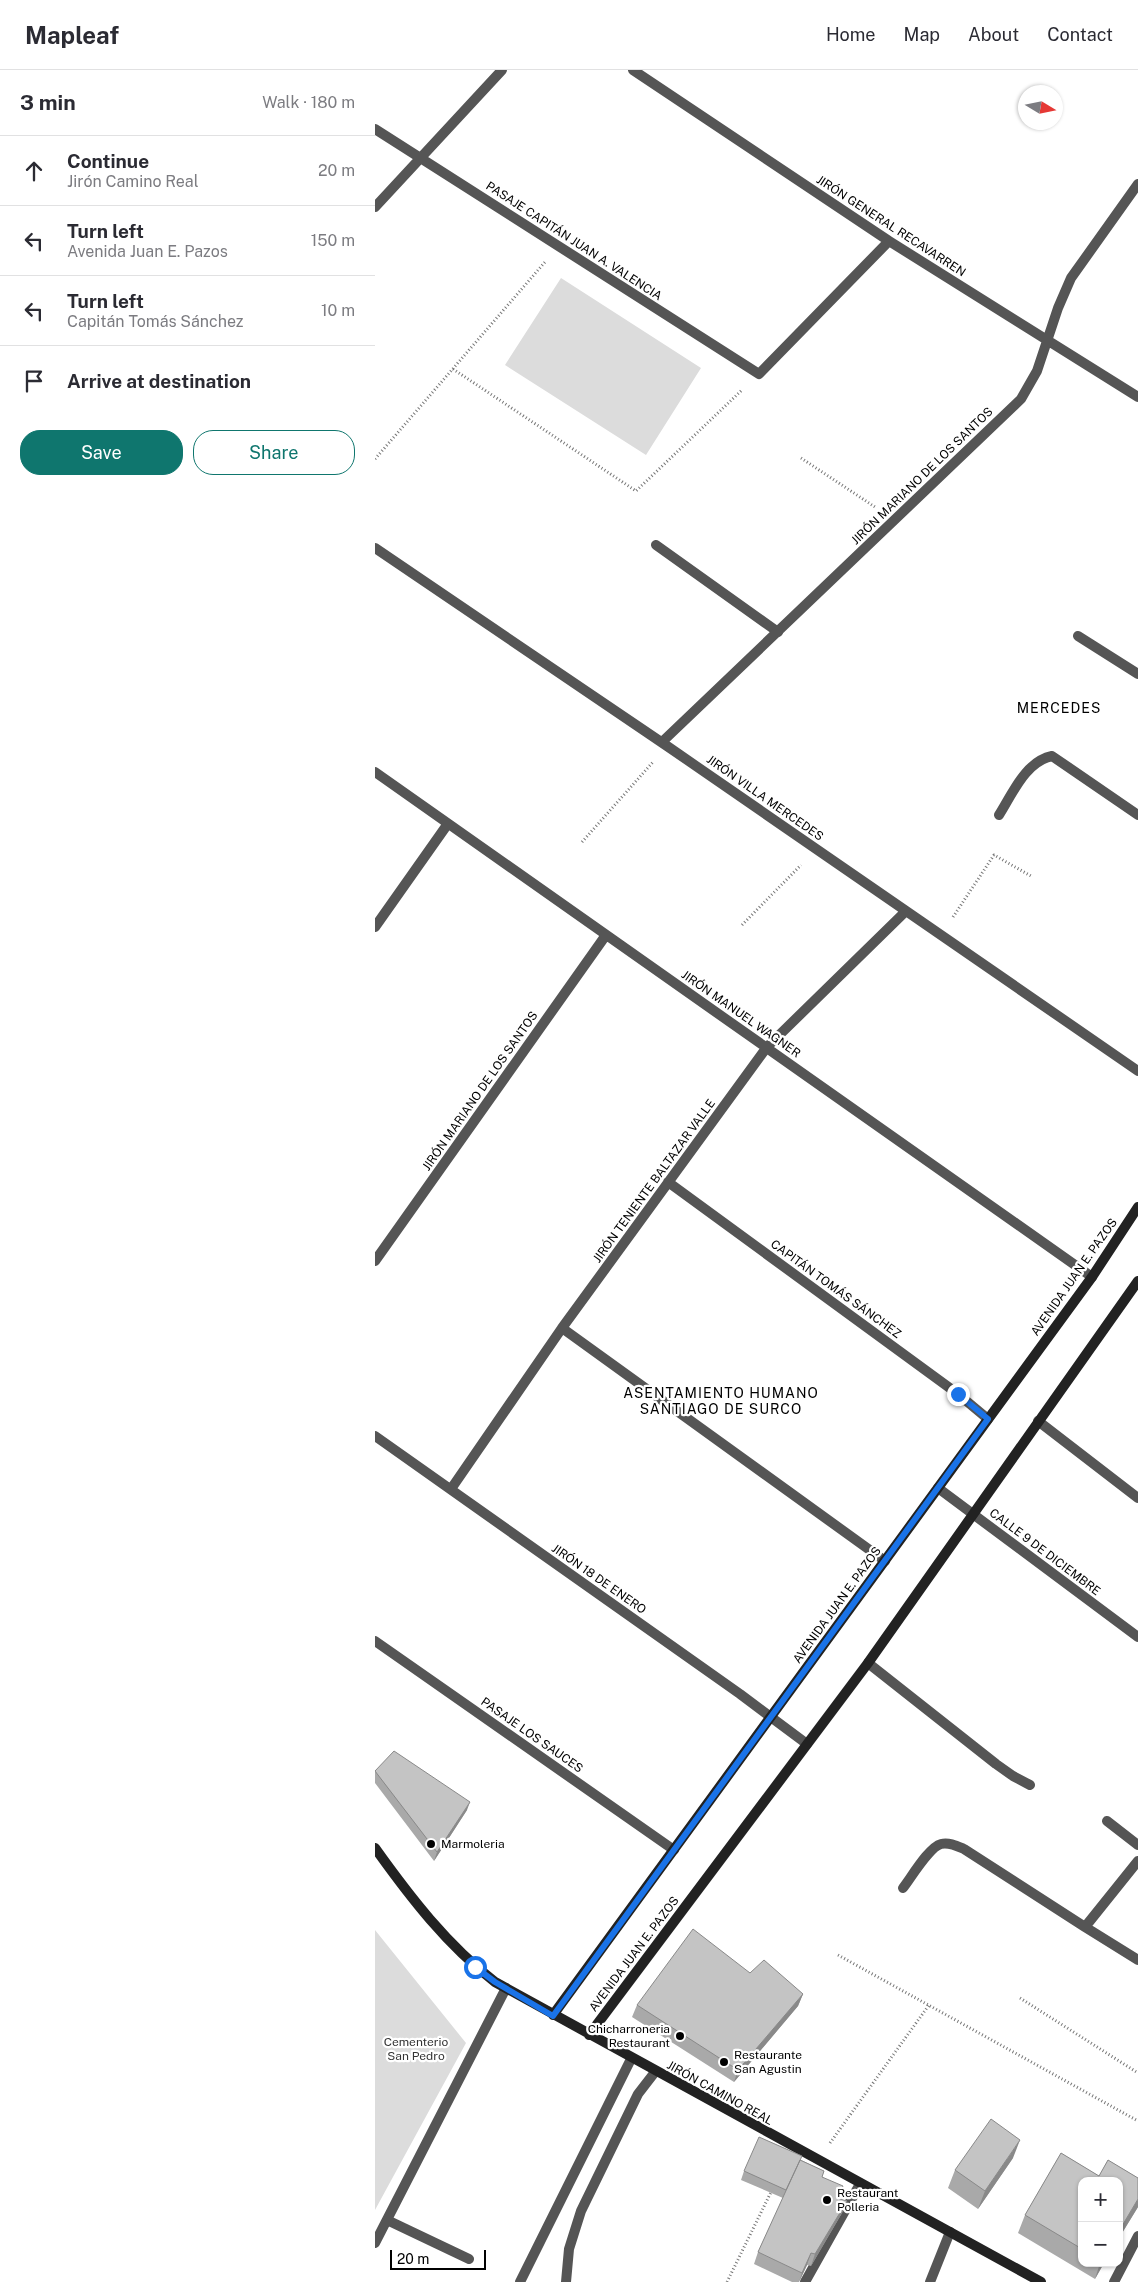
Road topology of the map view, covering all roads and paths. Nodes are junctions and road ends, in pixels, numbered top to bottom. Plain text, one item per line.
1 (502, 70) edge
2 (633, 70) edge
3 (375, 129) edge
4 (422, 158) junction
5 (1138, 184) edge
6 (375, 207) edge
7 (889, 241) junction
8 (559, 246) junction
9 (1049, 340) junction
10 (453, 369) junction
11 (759, 374) junction
12 (1138, 397) edge
13 (801, 458) dead end
14 (375, 460) edge
15 (894, 520) junction
16 (656, 546) dead end
17 (375, 548) edge
18 (778, 632) junction
19 (1078, 636) dead end
20 (1138, 674) edge
21 (665, 744) junction
22 (375, 772) edge
23 (999, 815) dead end
24 (1138, 815) edge
25 (447, 824) junction
26 (582, 842) dead end
27 (816, 849) junction
28 (1031, 876) dead end
29 (906, 911) junction
30 (742, 925) dead end
31 (375, 927) edge
32 (941, 935) junction
33 (606, 936) junction
34 (767, 1046) junction
35 (1138, 1071) edge
36 (668, 1182) junction
37 (1138, 1207) edge
38 (375, 1262) edge
39 (1092, 1277) junction
40 (1137, 1286) edge
41 (562, 1328) junction
42 (988, 1419) junction
43 (1038, 1422) junction
44 (375, 1436) edge
45 (937, 1488) junction
46 (451, 1489) junction
47 (1138, 1498) edge
48 (973, 1514) junction
49 (885, 1561) junction
50 (1138, 1637) edge
51 (375, 1641) edge
52 (867, 1663) junction
53 (771, 1718) junction
54 (807, 1744) junction
55 (1030, 1785) dead end
56 (1107, 1821) dead end
57 (1138, 1845) edge
58 (375, 1848) edge
59 (674, 1850) junction
60 (1138, 1861) edge
61 (903, 1888) dead end
62 (1085, 1927) junction
63 (838, 1955) dead end
64 (1138, 1960) edge
65 (506, 1988) junction
66 (1020, 1998) dead end
67 (929, 2005) junction
68 (553, 2016) junction
69 (589, 2035) junction
70 (631, 2058) junction
71 (655, 2072) junction
72 (1138, 2073) edge
73 (1138, 2121) edge
74 (817, 2160) junction
75 (860, 2184) junction
76 (773, 2189) edge
77 (387, 2220) junction
78 (950, 2232) junction
79 (1138, 2236) edge
80 (375, 2243) edge
81 (469, 2259) dead end
82 (520, 2282) edge
83 (566, 2282) edge
84 (727, 2282) edge
85 (805, 2282) edge
86 (930, 2282) edge
87 (1041, 2282) edge
88 (1114, 2282) edge

1 - 4 street
2 - 7 street, JIRÓN GENERAL RECAVARREN
3 - 4 street, PASAJE CAPITÁN JUAN A. VALENCIA
4 - 6 street
4 - 8 street, PASAJE CAPITÁN JUAN A. VALENCIA
5 - 9 street, JIRÓN MARIANO DE LOS SANTOS
7 - 9 street, JIRÓN GENERAL RECAVARREN
7 - 11 street
8 - 10 path
8 - 11 street, PASAJE CAPITÁN JUAN A. VALENCIA
9 - 12 street, JIRÓN GENERAL RECAVARREN
9 - 15 street, JIRÓN MARIANO DE LOS SANTOS
10 - 11 path
10 - 14 path
13 - 15 path
15 - 18 street, JIRÓN MARIANO DE LOS SANTOS
16 - 18 street
17 - 21 street, JIRÓN VILLA MERCEDES
18 - 21 street, JIRÓN MARIANO DE LOS SANTOS
19 - 20 street
21 - 26 path
21 - 27 street, JIRÓN VILLA MERCEDES
22 - 25 street, JIRÓN MANUEL WAGNER
23 - 24 street
25 - 31 street
25 - 33 street, JIRÓN MANUEL WAGNER
27 - 29 street, JIRÓN VILLA MERCEDES
27 - 30 path
28 - 32 path
29 - 32 street, JIRÓN VILLA MERCEDES
29 - 34 street, JIRÓN TENIENTE BALTAZAR VALLE
32 - 35 street, JIRÓN VILLA MERCEDES
33 - 34 street, JIRÓN MANUEL WAGNER
33 - 38 street, JIRÓN MARIANO DE LOS SANTOS
34 - 36 street, JIRÓN TENIENTE BALTAZAR VALLE
34 - 39 street, JIRÓN MANUEL WAGNER
36 - 41 street, JIRÓN TENIENTE BALTAZAR VALLE
36 - 42 street, CAPITÁN TOMÁS SÁNCHEZ
37 - 39 street, AVENIDA JUAN E. PAZOS
39 - 42 street, AVENIDA JUAN E. PAZOS
40 - 43 street, AVENIDA JUAN E. PAZOS
41 - 46 street, JIRÓN TENIENTE BALTAZAR VALLE
41 - 49 street
42 - 45 street, AVENIDA JUAN E. PAZOS
43 - 47 street
43 - 48 street, AVENIDA JUAN E. PAZOS
44 - 46 street, JIRÓN 18 DE ENERO
45 - 48 street, CALLE 9 DE DICIEMBRE
45 - 49 street, AVENIDA JUAN E. PAZOS
46 - 53 street, JIRÓN 18 DE ENERO
48 - 50 street, CALLE 9 DE DICIEMBRE
48 - 52 street, AVENIDA JUAN E. PAZOS
49 - 53 street, AVENIDA JUAN E. PAZOS
51 - 59 street, PASAJE LOS SAUCES
52 - 54 street, AVENIDA JUAN E. PAZOS
52 - 55 street
53 - 54 street, JIRÓN 18 DE ENERO
53 - 59 street, AVENIDA JUAN E. PAZOS
54 - 69 street, AVENIDA JUAN E. PAZOS
56 - 57 street
58 - 65 street, JIRÓN CAMINO REAL
59 - 68 street, AVENIDA JUAN E. PAZOS
60 - 62 street
61 - 62 street
62 - 64 street
63 - 67 path
65 - 68 street, JIRÓN CAMINO REAL
65 - 77 street
66 - 72 path
67 - 73 path
67 - 74 path
68 - 69 street, JIRÓN CAMINO REAL
69 - 70 street, JIRÓN CAMINO REAL
70 - 71 street, JIRÓN CAMINO REAL
70 - 82 street
71 - 74 street, JIRÓN CAMINO REAL
71 - 83 street
74 - 75 street, JIRÓN CAMINO REAL
75 - 78 street, JIRÓN CAMINO REAL
75 - 85 street
76 - 84 path
77 - 80 street
77 - 81 street
78 - 86 street
78 - 87 street, JIRÓN CAMINO REAL
79 - 88 street

